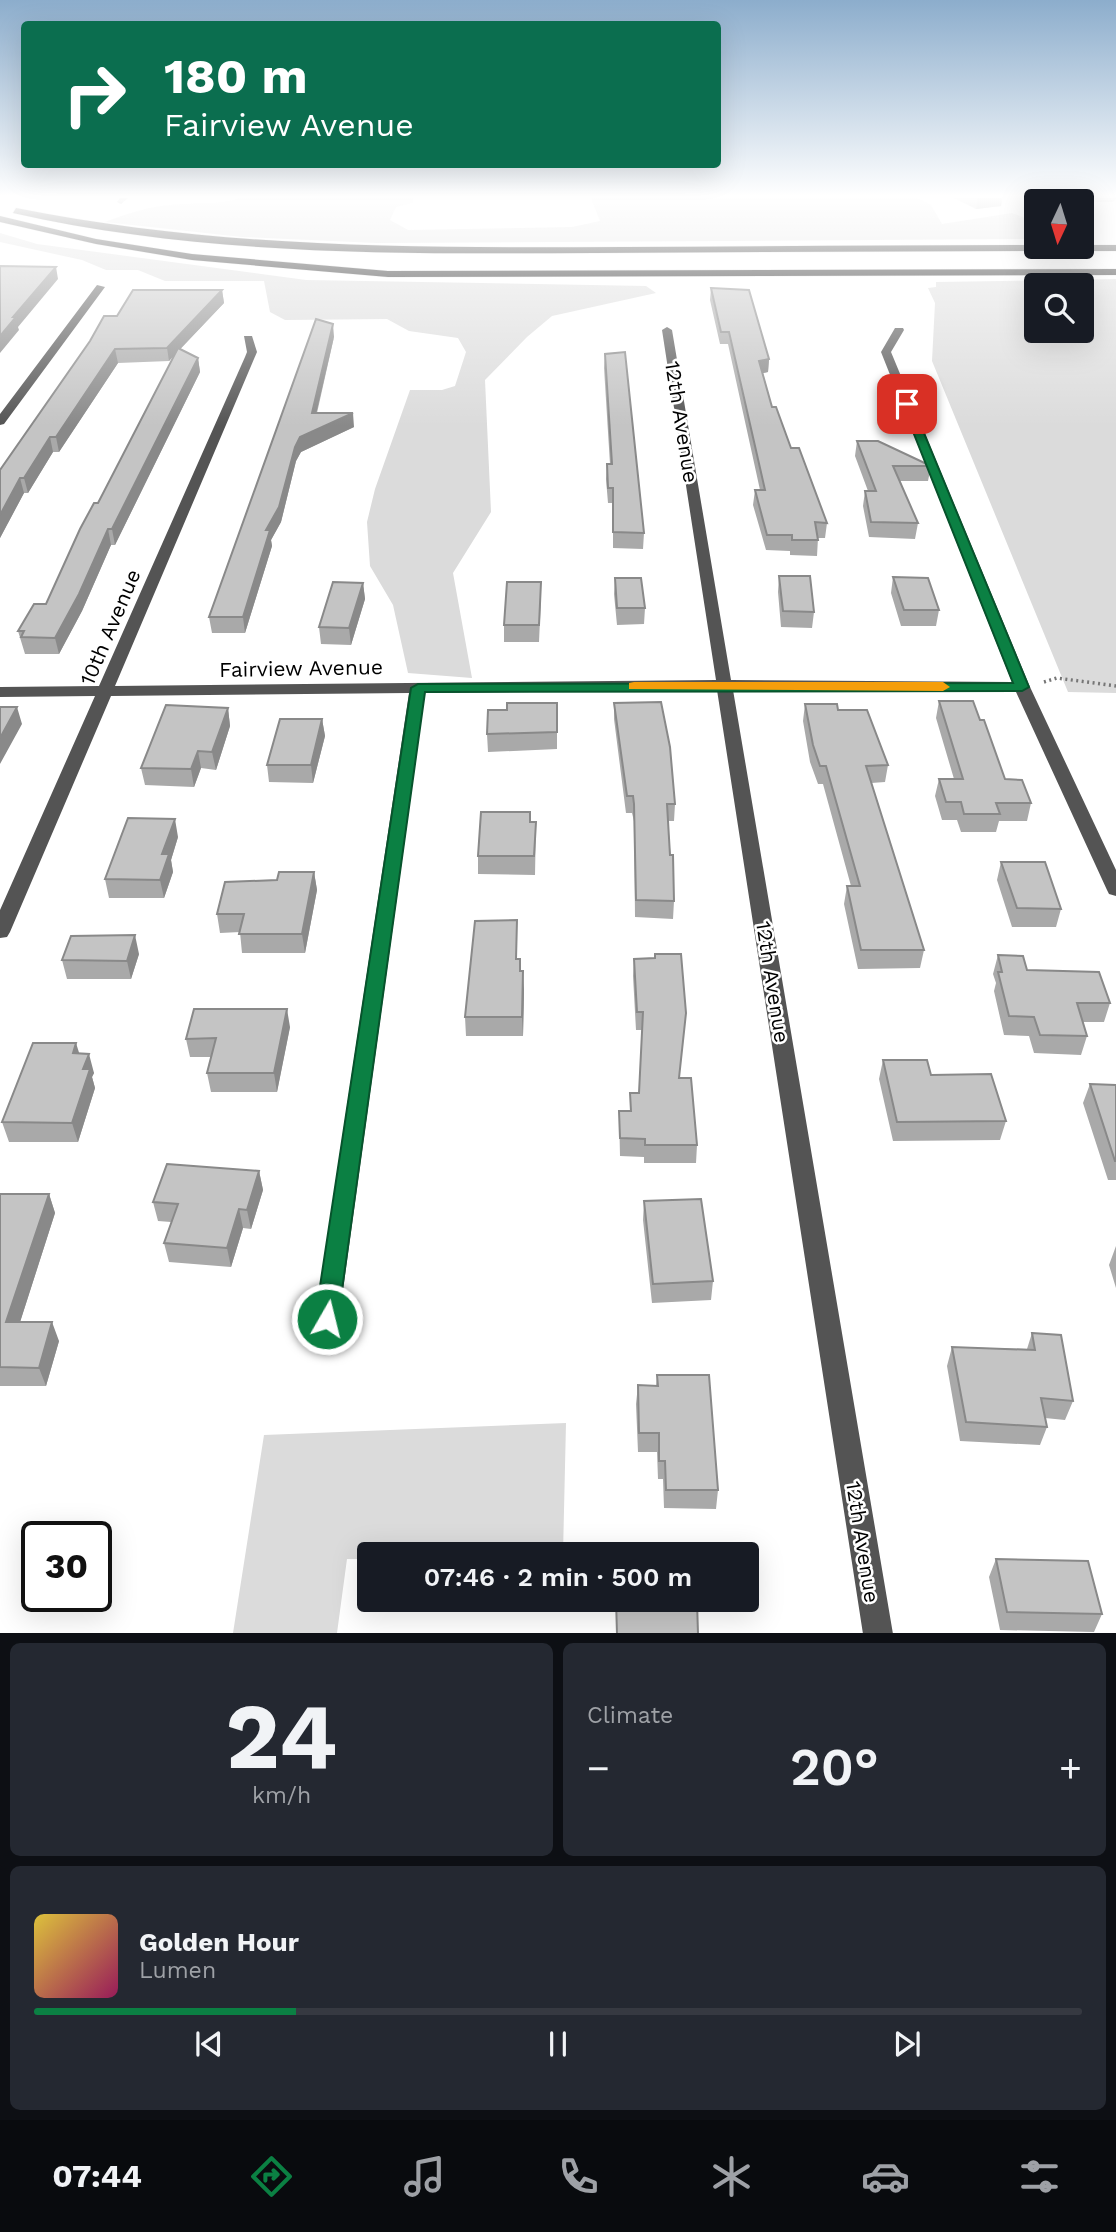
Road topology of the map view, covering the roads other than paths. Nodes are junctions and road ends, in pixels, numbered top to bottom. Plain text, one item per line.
1 (100, 287) dead end
2 (667, 330) dead end
3 (899, 330) dead end
4 (248, 338) dead end
5 (0, 422) edge
6 (724, 685) junction
7 (1022, 687) junction
8 (418, 688) junction
9 (106, 691) junction
10 (0, 692) edge
11 (1116, 890) edge
12 (0, 933) edge
13 (327, 1319) dead end
14 (878, 1633) edge

1 - 5 street
2 - 6 street, 12th Avenue
3 - 7 street
4 - 9 street, 10th Avenue
6 - 7 street, Fairview Avenue
6 - 8 street, Fairview Avenue
6 - 14 street, 12th Avenue
7 - 11 street
8 - 9 street, Fairview Avenue
8 - 13 street
9 - 10 street, Fairview Avenue
9 - 12 street, 10th Avenue

